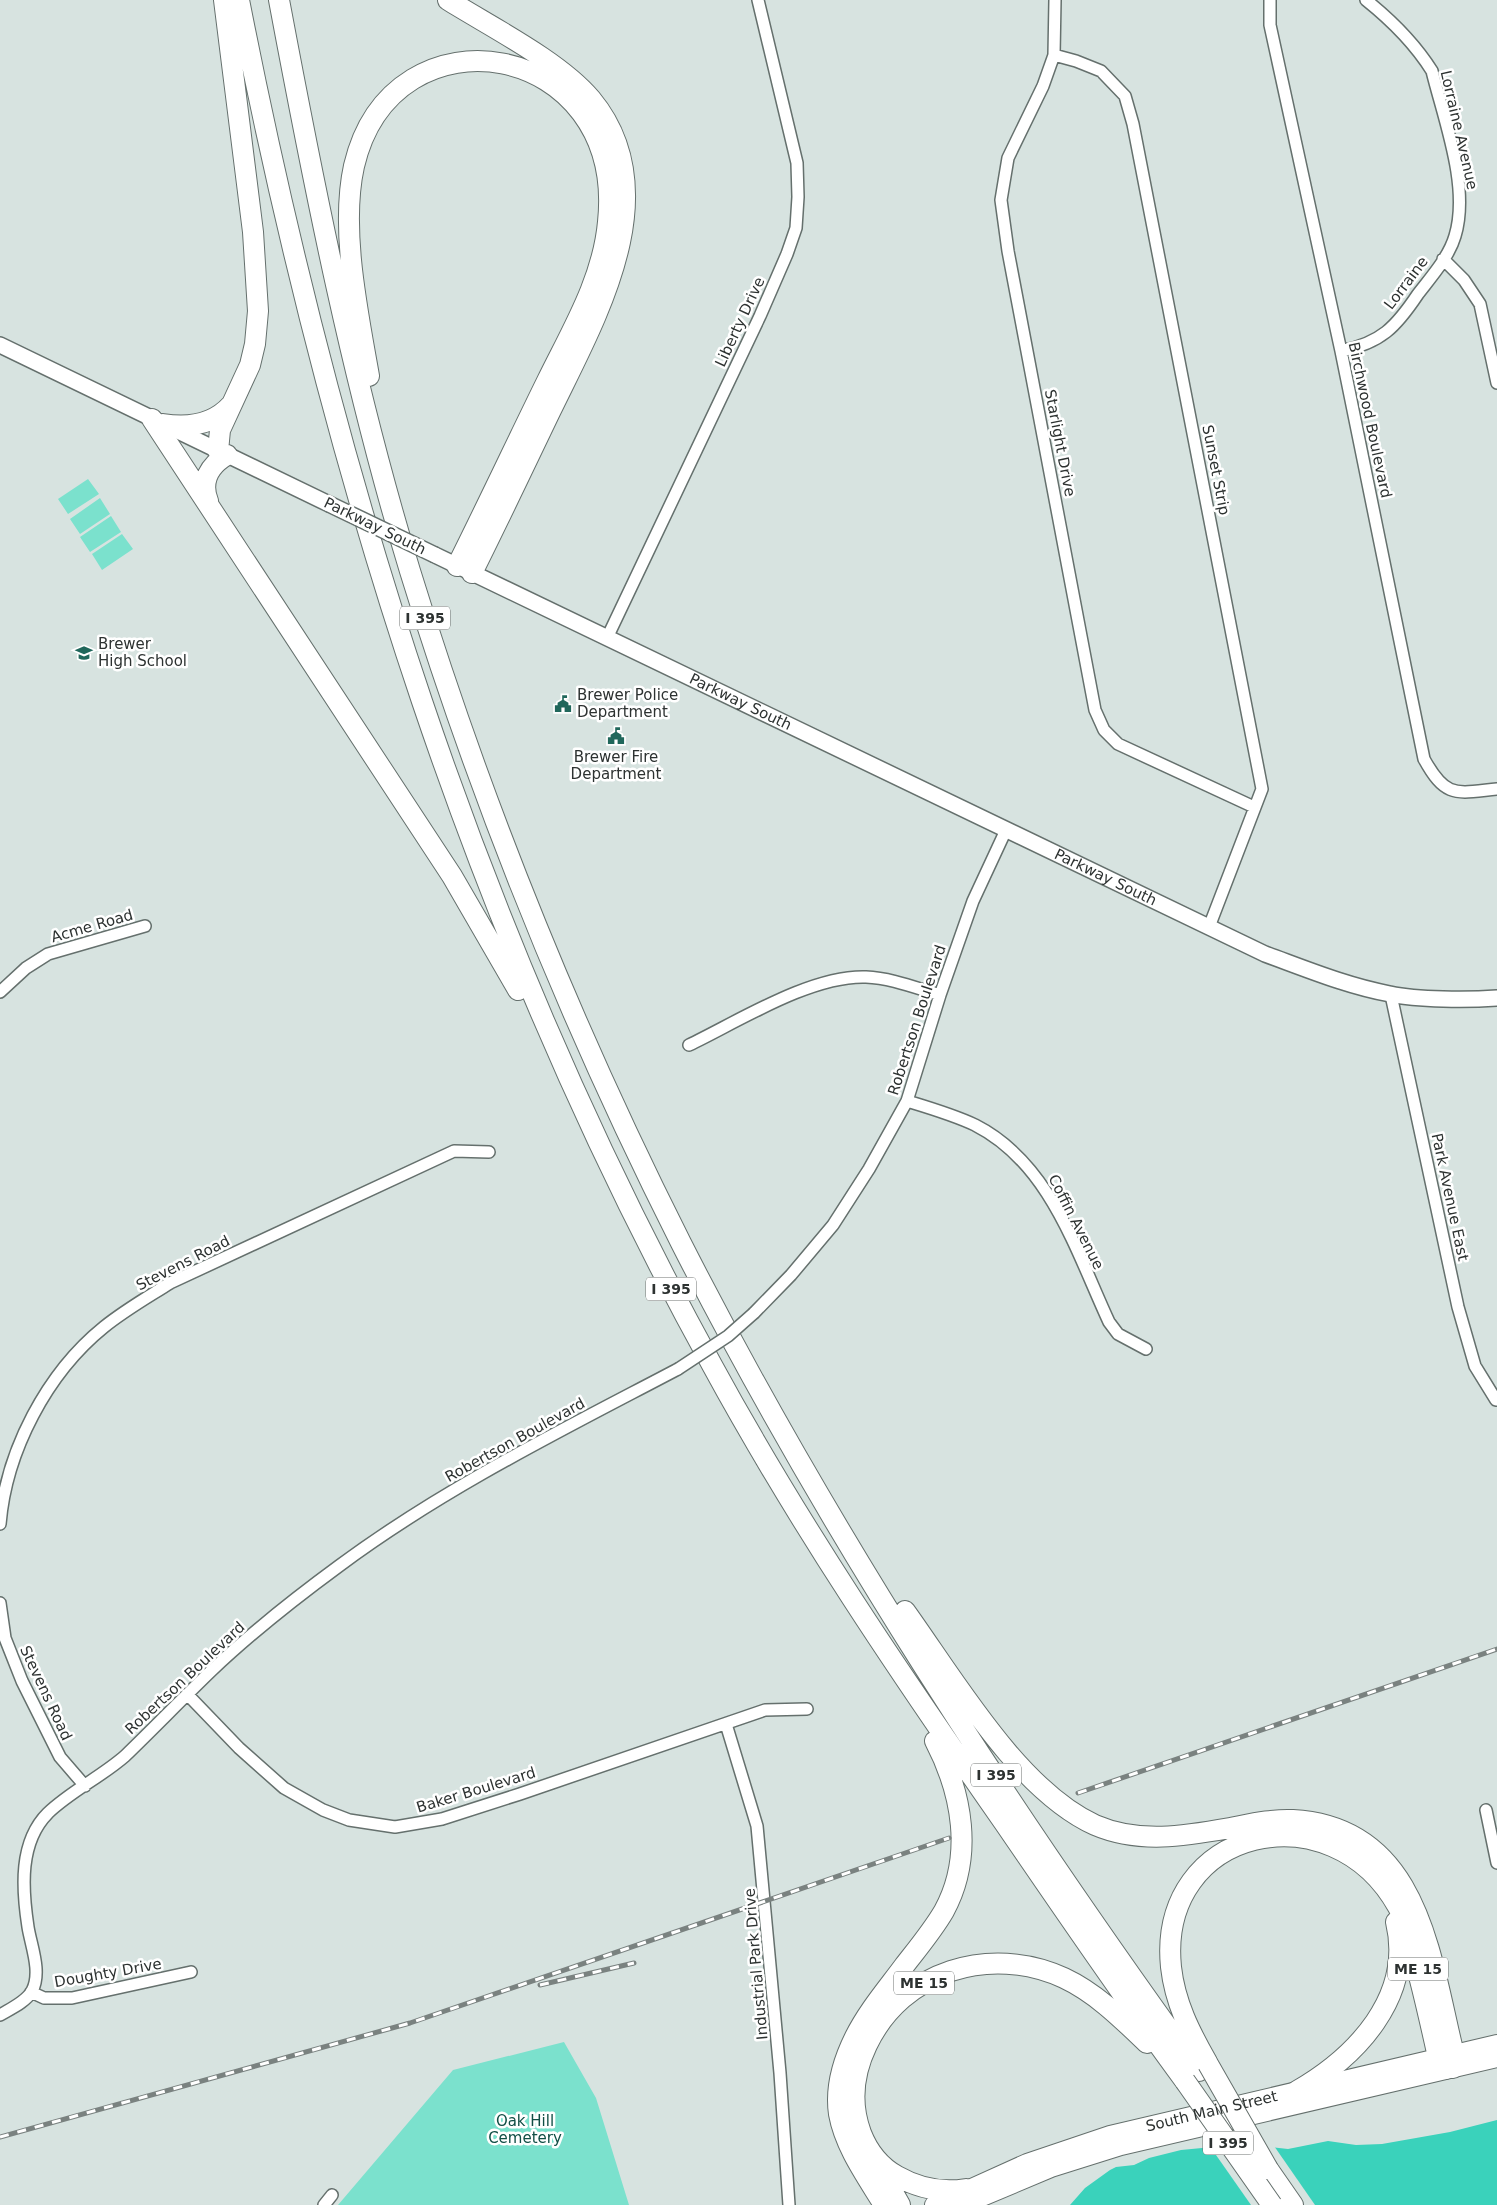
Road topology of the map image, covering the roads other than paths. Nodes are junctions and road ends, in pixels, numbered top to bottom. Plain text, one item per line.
1 (224, 0) edge
2 (239, 0) edge
3 (279, 0) edge
4 (448, 0) edge
5 (758, 0) edge
6 (1055, 0) edge
7 (1270, 0) edge
8 (1372, 2) edge
9 (1054, 55) junction
10 (1443, 259) junction
11 (0, 345) edge
12 (1341, 351) junction
13 (1497, 383) edge
14 (235, 399) junction
15 (158, 421) junction
16 (223, 453) junction
17 (388, 494) junction
18 (210, 505) junction
19 (465, 570) junction
20 (607, 638) junction
21 (1497, 789) edge
22 (1254, 807) junction
23 (1006, 830) junction
24 (145, 926) dead end
25 (1209, 927) junction
26 (0, 992) edge
27 (940, 995) junction
28 (1391, 995) junction
29 (1497, 998) edge
30 (689, 1045) dead end
31 (907, 1101) junction
32 (602, 1149) junction
33 (489, 1152) dead end
34 (1146, 1350) dead end
35 (1496, 1400) dead end
36 (805, 1471) junction
37 (0, 1524) edge
38 (0, 1603) edge
39 (883, 1647) junction
40 (187, 1694) junction
41 (807, 1709) dead end
42 (726, 1724) junction
43 (85, 1786) junction
44 (1486, 1810) dead end
45 (1497, 1863) edge
46 (1374, 1876) junction
47 (191, 1972) dead end
48 (31, 1992) junction
49 (0, 2015) edge
50 (1497, 2044) edge
51 (1497, 2058) edge
52 (1447, 2062) junction
53 (1197, 2072) junction
54 (1297, 2091) junction
55 (869, 2151) junction
56 (1268, 2169) joint
57 (332, 2195) dead end
58 (964, 2197) edge
59 (324, 2205) edge
60 (789, 2205) edge
61 (884, 2205) edge
62 (900, 2205) edge
63 (934, 2205) edge
64 (1272, 2205) edge
65 (1293, 2205) edge

1 - 14 highway
2 - 32 highway, I 395
3 - 17 highway, I 395
4 - 19 highway
5 - 20 street, Liberty Drive
6 - 9 street, Starlight Drive
7 - 12 street, Birchwood Boulevard
8 - 10 street, Lorraine Avenue
9 - 22 street, Sunset Strip
9 - 22 street, Starlight Drive
10 - 12 street, Lorraine
10 - 13 street
11 - 15 main road, Parkway South
12 - 21 street, Birchwood Boulevard
14 - 15 highway
14 - 16 highway
15 - 16 main road, Parkway South
15 - 18 highway
16 - 18 highway
16 - 19 main road, Parkway South, bridge
17 - 19 highway
17 - 36 highway, I 395
18 - 32 highway
19 - 20 main road, Parkway South
20 - 23 main road, Parkway South
22 - 25 street, Sunset Strip
23 - 25 main road, Parkway South
23 - 27 street, Robertson Boulevard
24 - 26 street, Acme Road
25 - 28 main road, Parkway South
27 - 30 street
27 - 31 street, Robertson Boulevard
28 - 29 main road, Parkway South
28 - 35 street, Park Avenue East
31 - 34 street, Coffin Avenue
31 - 40 street, Robertson Boulevard, bridge
32 - 39 highway, I 395
33 - 37 street, Stevens Road
36 - 52 highway
36 - 53 highway, I 395
38 - 43 street, Stevens Road
39 - 53 highway, I 395
39 - 61 highway
40 - 42 street, Baker Boulevard
40 - 43 street, Robertson Boulevard
41 - 42 street, Baker Boulevard
42 - 60 street, Industrial Park Drive
43 - 48 street, Robertson Boulevard
44 - 45 street
46 - 52 highway, ME 15
46 - 53 highway, ME 15
46 - 54 highway
47 - 48 street, Doughty Drive
48 - 49 street
50 - 52 main road, South Main Street / ME 15
51 - 52 main road, South Main Street / ME 15
52 - 54 main road, South Main Street / ME 15
52 - 58 main road, South Main Street
53 - 55 highway, ME 15
53 - 56 highway, ME 15, bridge
53 - 64 highway, I 395, bridge
54 - 58 main road, South Main Street / ME 15
55 - 58 highway, ME 15
55 - 62 highway
56 - 65 highway, I 395
57 - 59 street
58 - 63 main road, South Main Street

